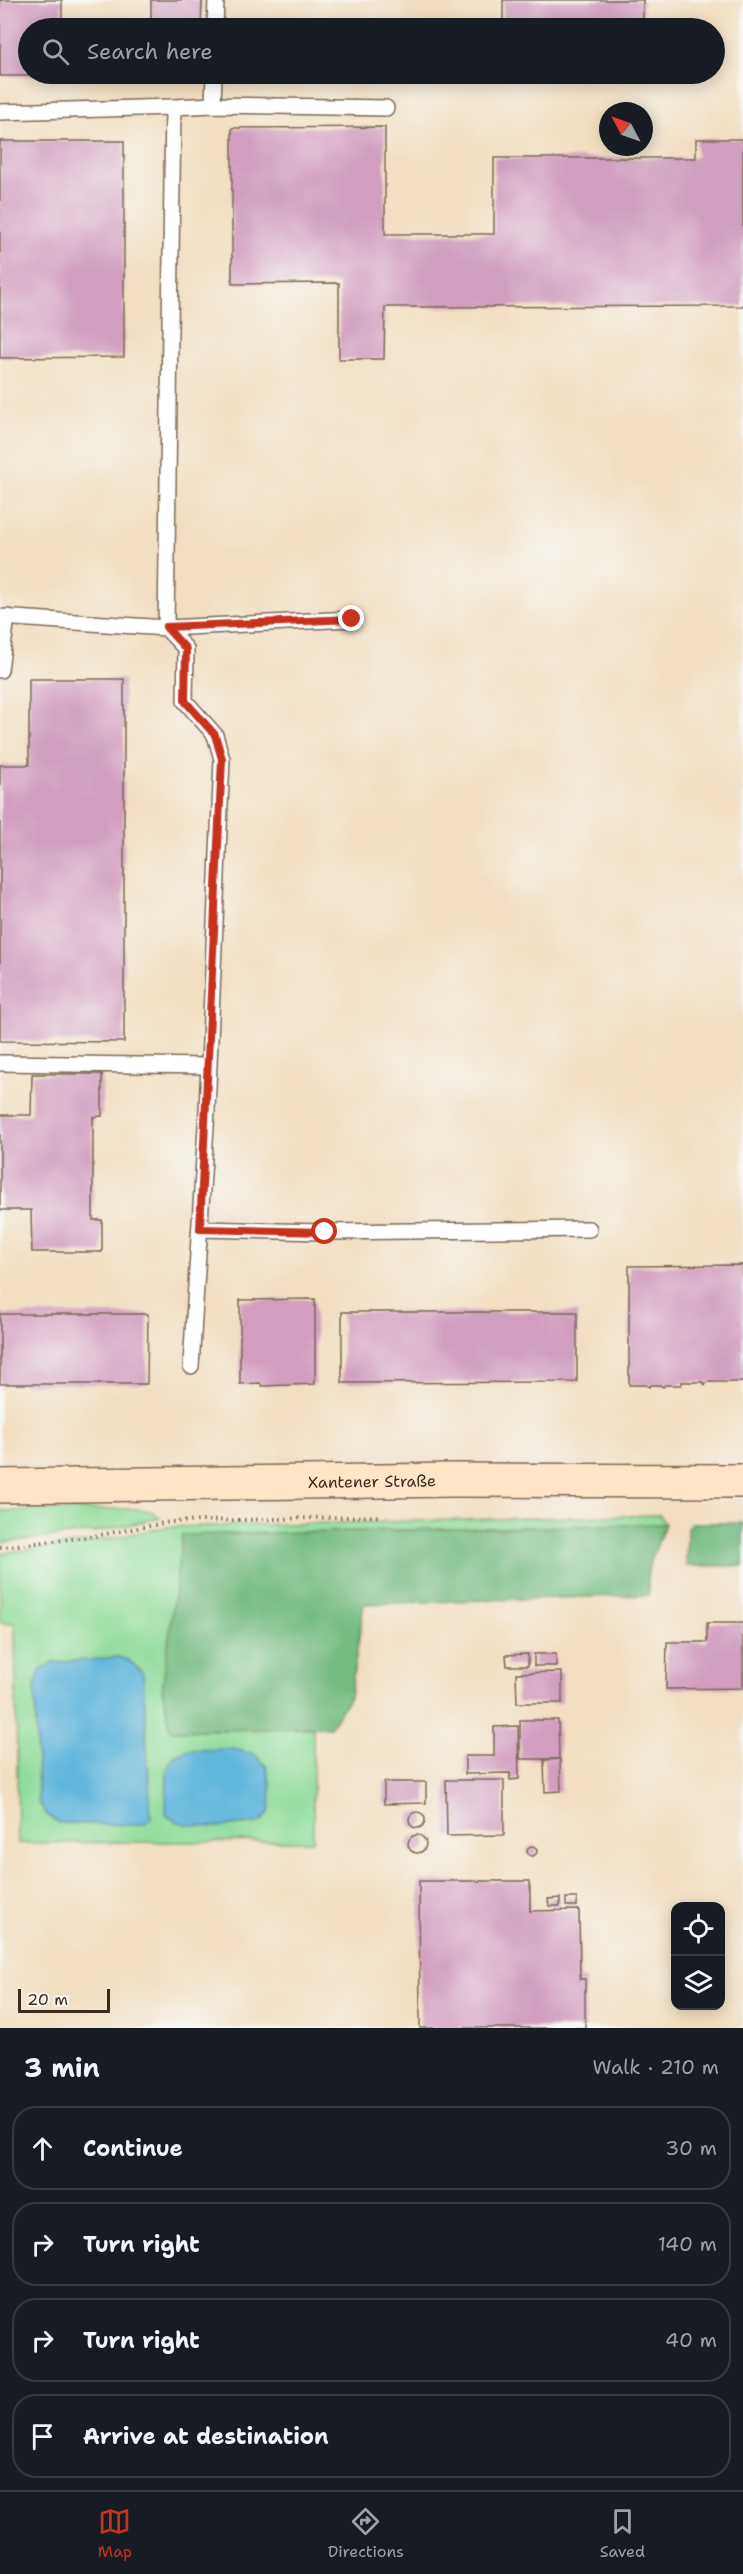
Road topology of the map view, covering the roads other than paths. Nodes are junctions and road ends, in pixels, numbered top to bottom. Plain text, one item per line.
1 (216, 0) edge
2 (215, 18) edge
3 (214, 84) edge
4 (213, 105) junction
5 (173, 107) junction
6 (386, 108) dead end
7 (0, 112) edge
8 (4, 617) edge
9 (352, 619) dead end
10 (166, 627) junction
11 (0, 670) edge
12 (0, 1063) edge
13 (207, 1066) junction
14 (200, 1229) junction
15 (589, 1229) dead end
16 (191, 1366) dead end
17 (743, 1481) edge
18 (0, 1486) edge

1 - 2 lane
3 - 4 lane
4 - 5 lane
4 - 6 lane
5 - 7 lane
5 - 10 lane
8 - 10 lane
8 - 11 lane
9 - 10 lane
10 - 13 lane
12 - 13 lane
13 - 14 lane
14 - 15 lane
14 - 16 lane
17 - 18 main road, Xantener Straße

